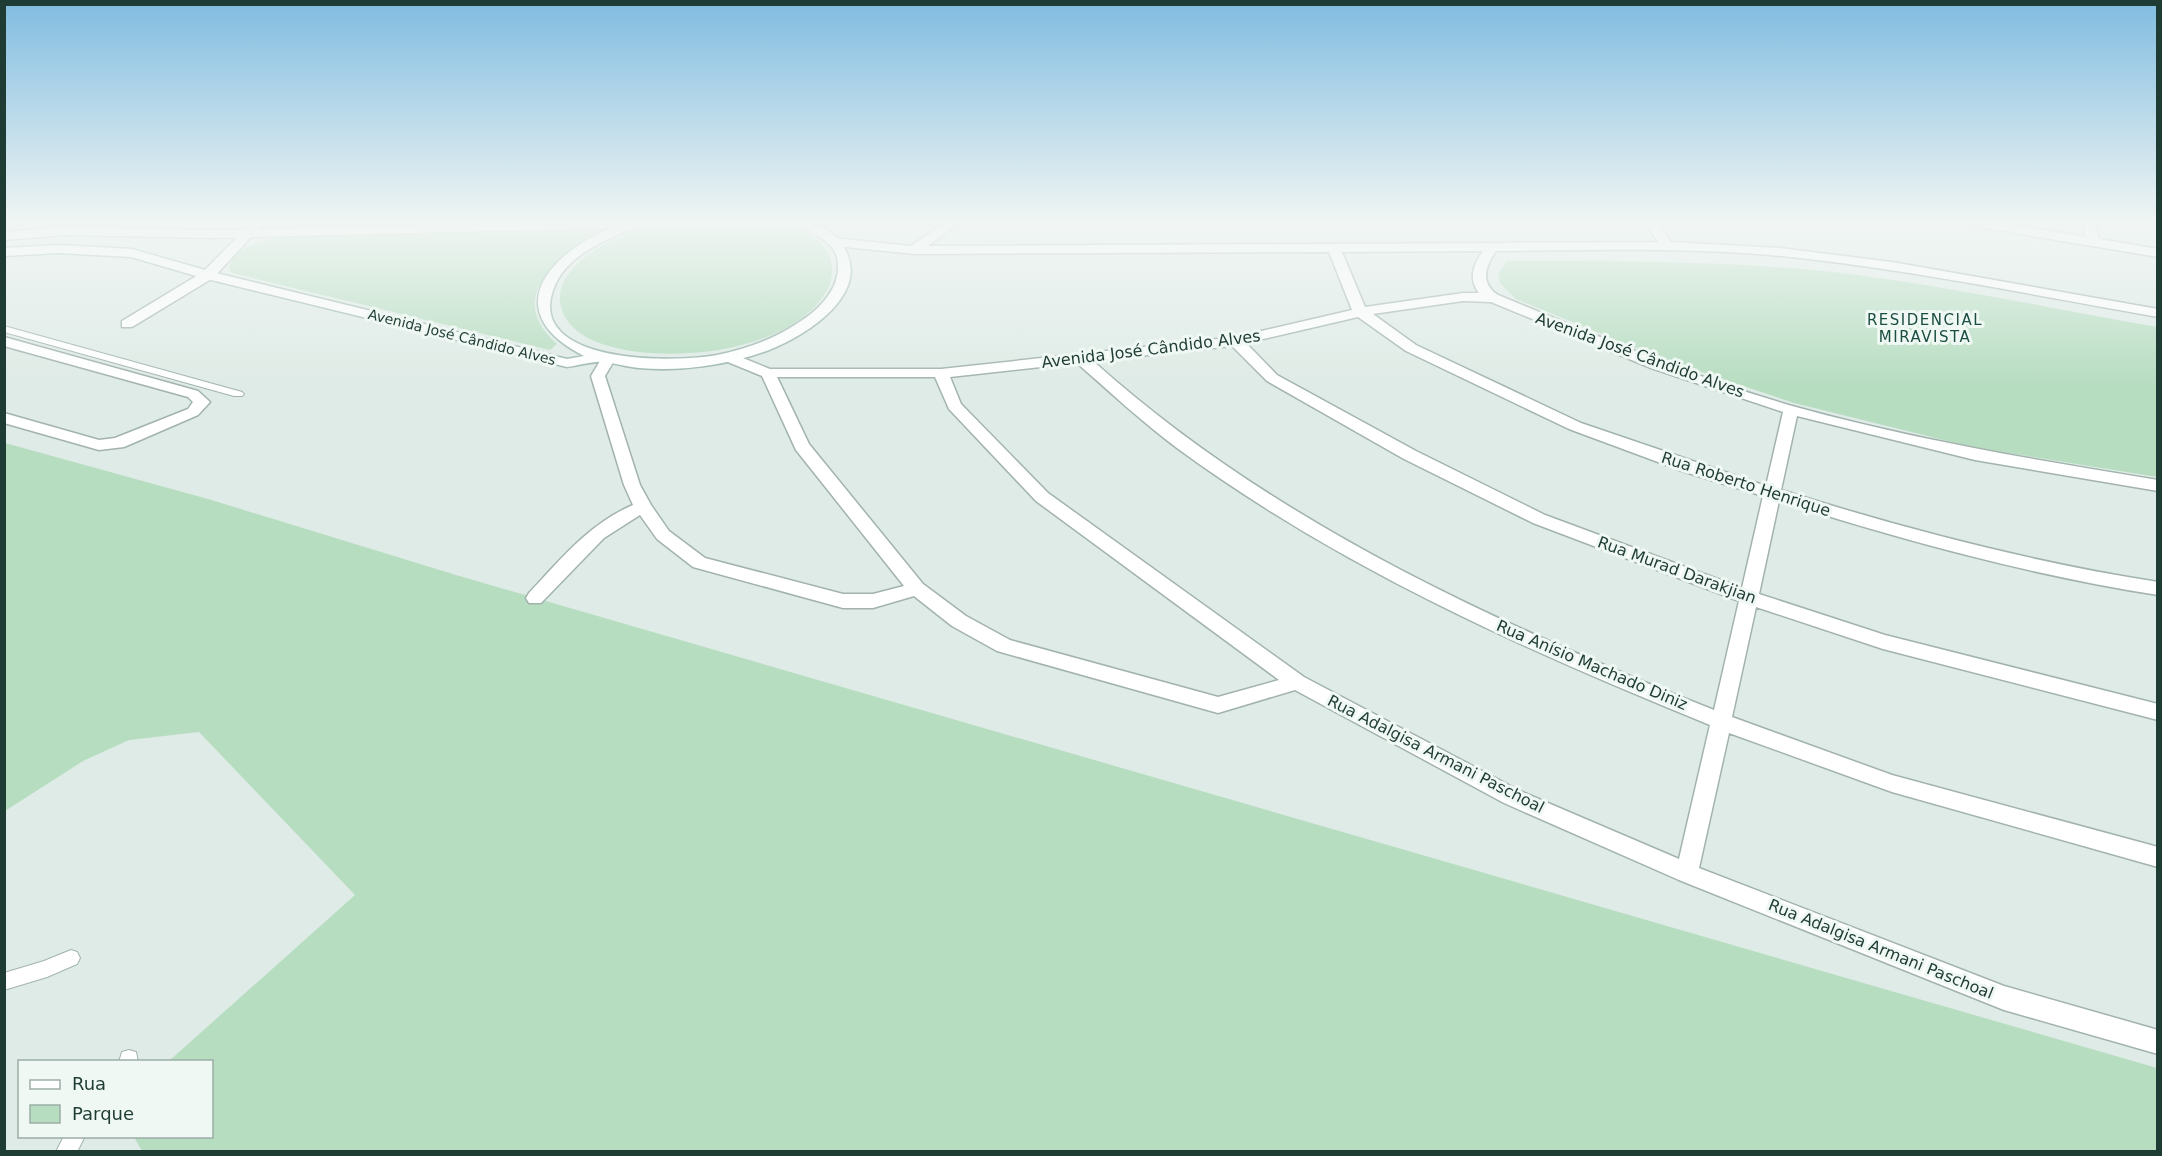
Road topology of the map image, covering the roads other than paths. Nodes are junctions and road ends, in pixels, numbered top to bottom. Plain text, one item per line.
1 (206, 276) edge
2 (212, 276) edge
3 (553, 276) edge
4 (845, 276) edge
5 (1345, 276) edge
6 (1478, 276) edge
7 (1948, 276) edge
8 (1493, 298) junction
9 (1360, 312) junction
10 (2157, 313) edge
11 (127, 324) dead end
12 (4, 329) edge
13 (4, 341) edge
14 (1236, 341) junction
15 (728, 357) junction
16 (606, 358) junction
17 (1082, 359) junction
18 (768, 373) junction
19 (941, 373) junction
20 (238, 394) dead end
21 (1791, 410) junction
22 (4, 418) edge
23 (2157, 486) edge
24 (1773, 494) junction
25 (643, 507) junction
26 (917, 589) junction
27 (2157, 589) edge
28 (536, 598) dead end
29 (1750, 598) junction
30 (1297, 682) junction
31 (2157, 712) edge
32 (1722, 720) junction
33 (2157, 857) edge
34 (1687, 873) junction
35 (71, 958) dead end
36 (4, 982) edge
37 (2157, 1042) edge
38 (74, 1138) edge
39 (66, 1152) edge

1 - 11 street
2 - 16 street, Avenida José Cândido Alves
3 - 16 street
4 - 15 street
5 - 9 street
6 - 8 street
7 - 10 street
8 - 9 street, Avenida José Cândido Alves
8 - 21 street, Avenida José Cândido Alves
9 - 14 street, Avenida José Cândido Alves
9 - 24 street, Rua Roberto Henrique
12 - 20 lane
13 - 22 street
14 - 17 street, Avenida José Cândido Alves
14 - 29 street, Rua Murad Darakjian
15 - 16 street
15 - 18 street, Avenida José Cândido Alves
16 - 25 street
17 - 19 street, Avenida José Cândido Alves
17 - 32 street, Rua Anísio Machado Diniz
18 - 19 street, Avenida José Cândido Alves
18 - 26 street
19 - 30 street, Rua Adalgisa Armani Paschoal
21 - 23 street, Avenida José Cândido Alves
21 - 24 street
24 - 27 street, Rua Roberto Henrique
24 - 29 street
25 - 26 street
25 - 28 street
26 - 30 street
29 - 31 street, Rua Murad Darakjian
29 - 32 street
30 - 34 street, Rua Adalgisa Armani Paschoal
32 - 33 street, Rua Anísio Machado Diniz
32 - 34 street
34 - 37 street, Rua Adalgisa Armani Paschoal
35 - 36 lane
38 - 39 lane

